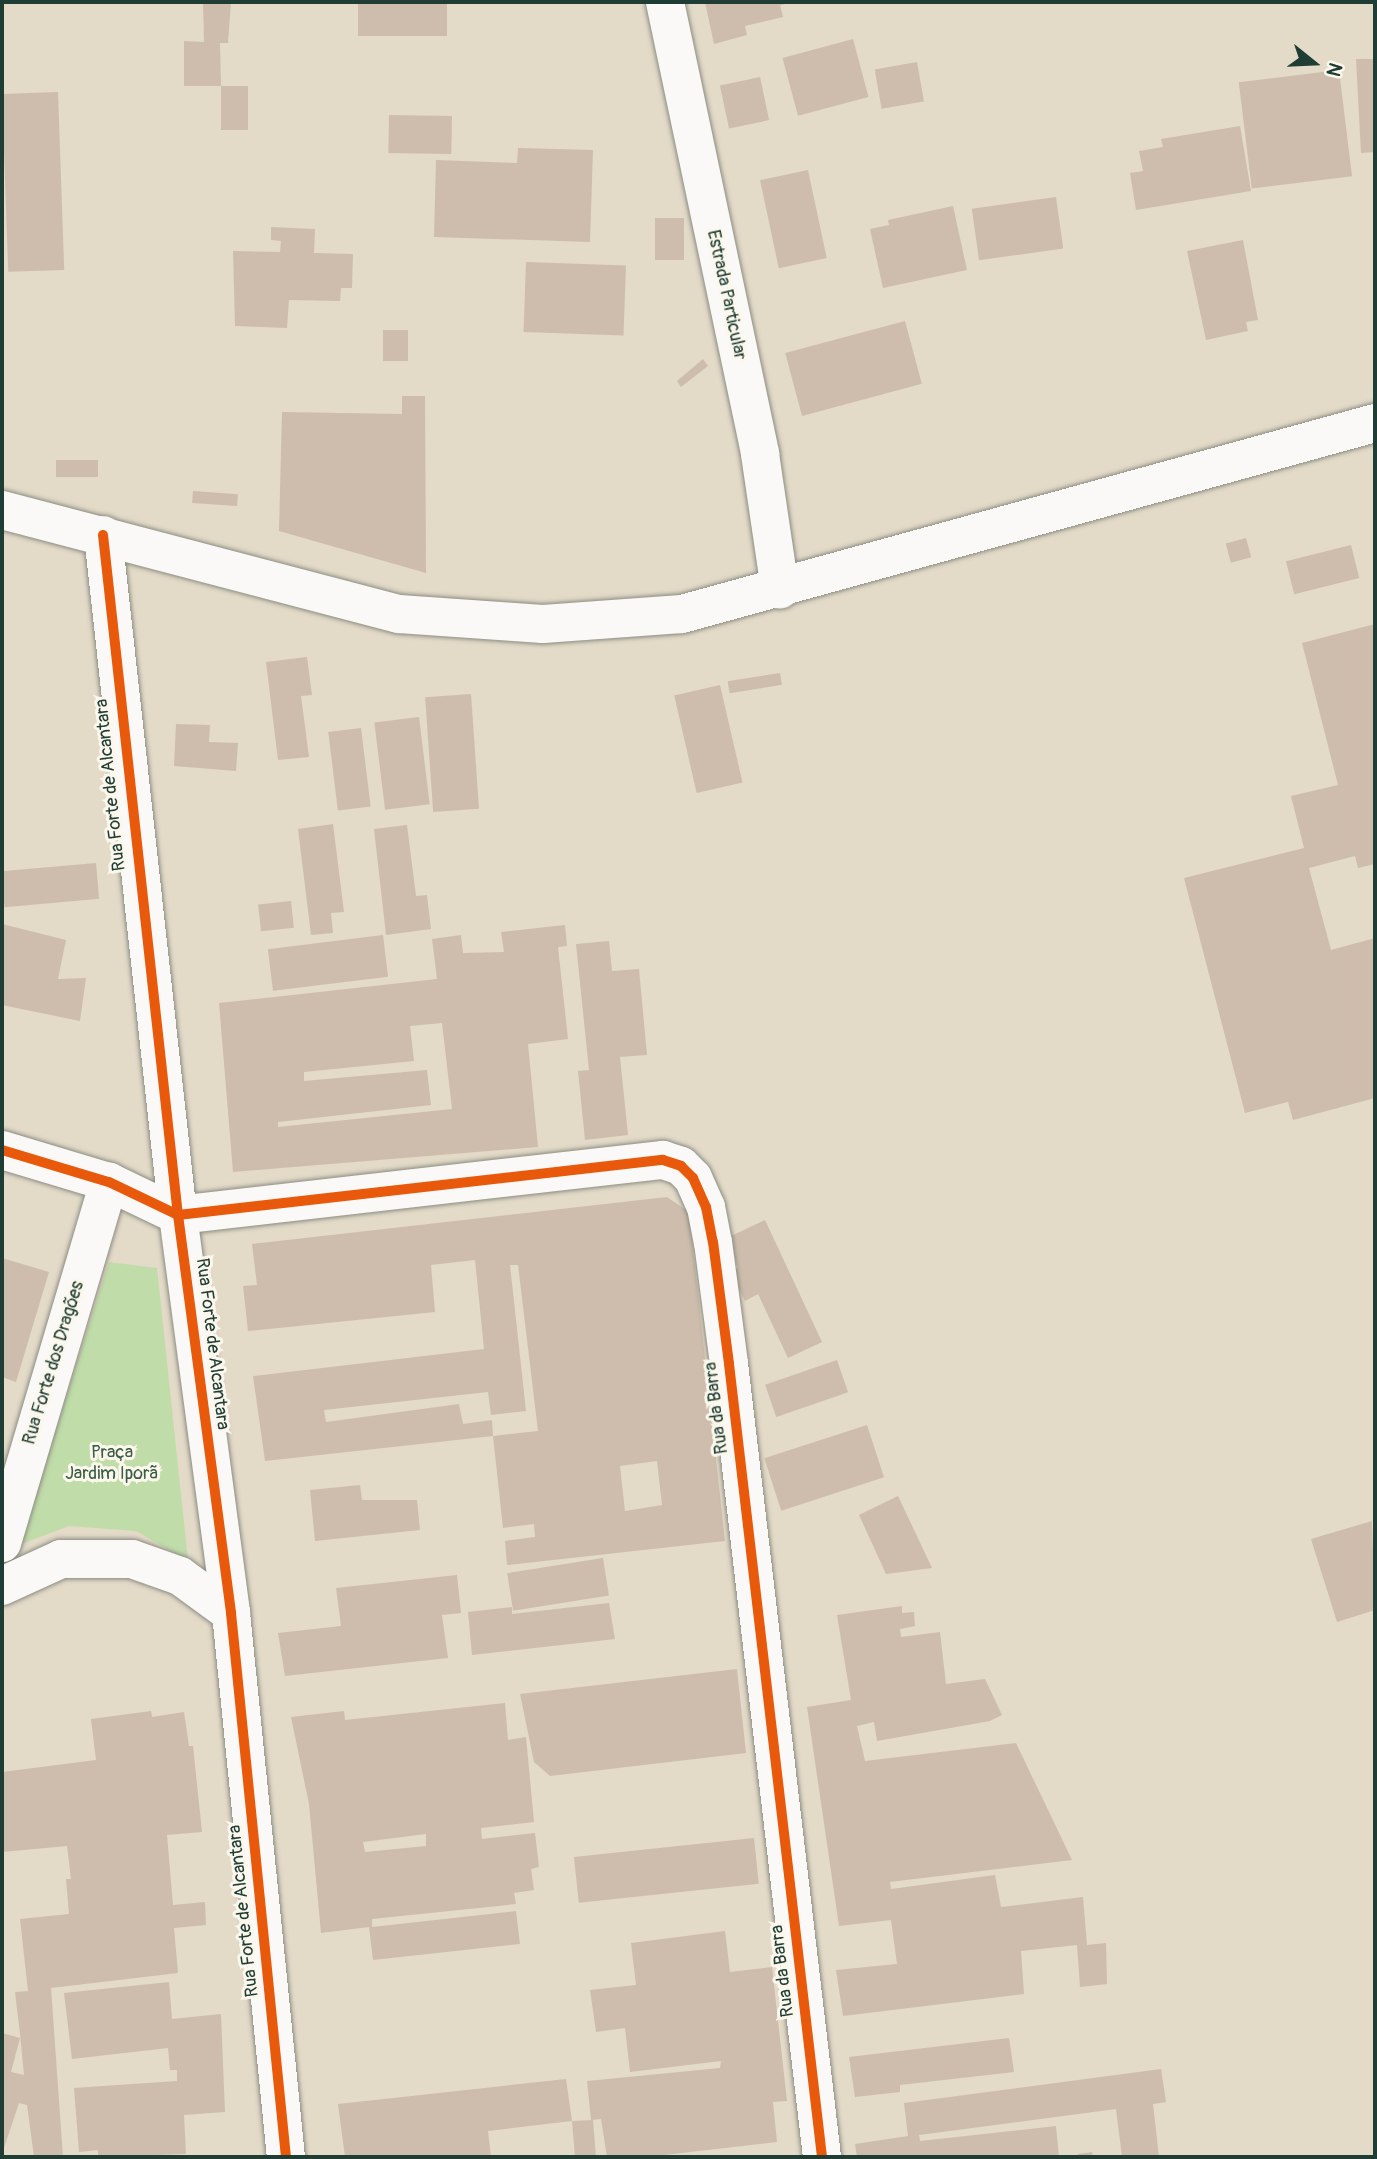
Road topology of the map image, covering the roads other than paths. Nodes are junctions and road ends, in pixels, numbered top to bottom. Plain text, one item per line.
1 (665, 2) edge
2 (1375, 423) edge
3 (2, 509) edge
4 (103, 535) junction
5 (780, 590) junction
6 (2, 1150) edge
7 (109, 1182) junction
8 (178, 1215) junction
9 (2, 1544) edge
10 (2, 1586) edge
11 (231, 1613) junction
12 (286, 2157) edge
13 (822, 2157) edge

1 - 5 street, Estrada Particular
2 - 5 street
3 - 4 street
4 - 5 street
4 - 8 street, Rua Forte de Alcantara
6 - 7 street
7 - 8 street
7 - 9 street, Rua Forte dos Dragões
8 - 11 street, Rua Forte de Alcantara
8 - 13 street, Rua da Barra
10 - 11 street
11 - 12 street, Rua Forte de Alcantara

